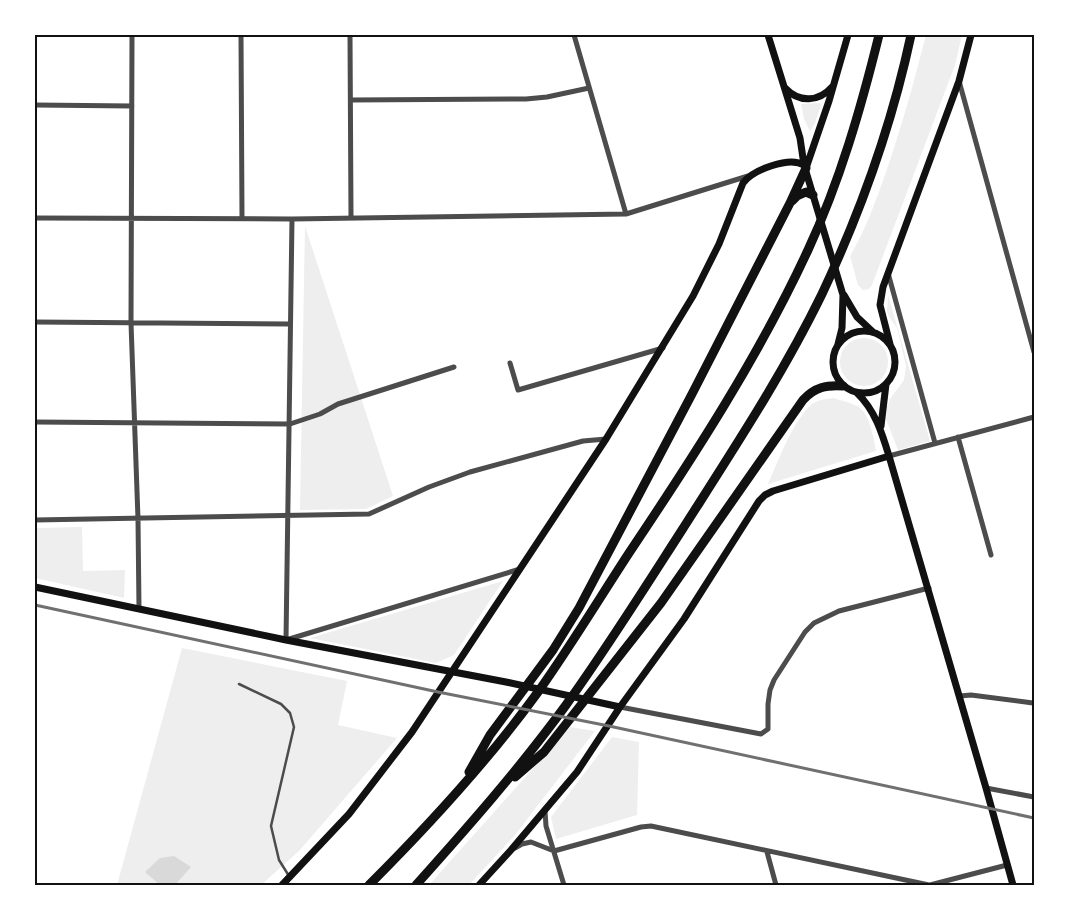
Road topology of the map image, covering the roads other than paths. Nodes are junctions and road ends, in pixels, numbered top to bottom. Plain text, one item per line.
1 (132, 35) edge
2 (241, 35) edge
3 (350, 35) edge
4 (574, 35) edge
5 (768, 35) edge
6 (848, 35) edge
7 (879, 35) edge
8 (911, 35) edge
9 (972, 35) edge
10 (959, 81) junction
11 (835, 82) junction
12 (783, 86) junction
13 (589, 88) junction
14 (351, 100) junction
15 (35, 106) edge
16 (132, 106) junction
17 (805, 167) junction
18 (748, 176) junction
19 (813, 195) junction
20 (790, 203) junction
21 (626, 214) junction
22 (351, 217) junction
23 (35, 218) edge
24 (242, 218) junction
25 (292, 218) junction
26 (130, 219) junction
27 (887, 272) junction
28 (844, 295) junction
29 (35, 322) edge
30 (131, 323) junction
31 (290, 324) junction
32 (874, 332) junction
33 (838, 344) junction
34 (890, 344) junction
35 (663, 348) junction
36 (1034, 352) edge
37 (510, 363) dead end
38 (454, 367) dead end
39 (886, 384) junction
40 (844, 386) junction
41 (857, 393) junction
42 (1034, 417) edge
43 (35, 422) edge
44 (133, 423) junction
45 (290, 424) junction
46 (880, 429) junction
47 (958, 438) junction
48 (606, 440) junction
49 (935, 443) junction
50 (889, 456) junction
51 (288, 516) junction
52 (138, 519) junction
53 (35, 520) edge
54 (991, 555) dead end
55 (520, 569) junction
56 (35, 587) edge
57 (929, 588) junction
58 (139, 609) junction
59 (286, 640) junction
60 (453, 671) junction
61 (239, 684) dead end
62 (960, 696) junction
63 (1034, 703) edge
64 (620, 706) junction
65 (460, 788) junction
66 (986, 788) junction
67 (494, 796) junction
68 (1034, 797) edge
69 (545, 811) junction
70 (511, 850) junction
71 (554, 851) junction
72 (767, 852) junction
73 (1007, 865) junction
74 (290, 877) junction
75 (282, 885) edge
76 (369, 885) edge
77 (416, 885) edge
78 (479, 885) edge
79 (564, 885) edge
80 (776, 885) edge
81 (929, 885) edge
82 (1013, 885) edge

1 - 16 street
2 - 24 street
3 - 14 street
4 - 13 street
5 - 12 main road
6 - 11 main road
7 - 65 highway
8 - 67 highway
9 - 10 main road
10 - 27 main road
10 - 36 street
11 - 12 main road
11 - 17 main road
12 - 17 main road
13 - 14 street
13 - 21 street
14 - 22 street
15 - 16 street
16 - 26 street
17 - 18 main road
17 - 19 main road
17 - 20 highway
18 - 21 street
18 - 35 main road
19 - 20 highway
19 - 28 main road
20 - 65 highway
21 - 22 street
22 - 25 street
23 - 26 street
24 - 25 street
24 - 26 street
25 - 31 street
26 - 30 street
27 - 34 main road
27 - 49 street
28 - 32 main road
28 - 33 main road
29 - 30 street
30 - 31 street
30 - 44 street
31 - 45 street
32 - 33 main road
32 - 34 main road
33 - 40 main road
34 - 39 main road
35 - 37 street
35 - 48 main road
38 - 45 street
39 - 41 main road
39 - 46 main road
40 - 41 main road
40 - 67 highway
41 - 46 main road
42 - 47 street
43 - 44 street
44 - 45 street
44 - 52 street
45 - 51 street
46 - 50 main road
47 - 49 street
47 - 54 street
48 - 51 street
48 - 55 main road
49 - 50 street
50 - 57 main road
50 - 64 main road
51 - 52 street
51 - 59 street
52 - 53 street
52 - 58 street
55 - 59 street
55 - 60 main road
56 - 58 main road
57 - 62 main road
57 - 64 street
58 - 59 main road
59 - 60 main road
60 - 64 main road
60 - 74 main road
61 - 74 lane
62 - 63 street
62 - 66 main road
64 - 69 main road
65 - 76 highway
66 - 68 street
66 - 73 main road
67 - 77 highway
69 - 70 main road
69 - 71 street
70 - 71 street
70 - 78 main road
71 - 72 street
71 - 79 street
72 - 80 street
72 - 81 street
73 - 81 street
73 - 82 main road
74 - 75 main road

